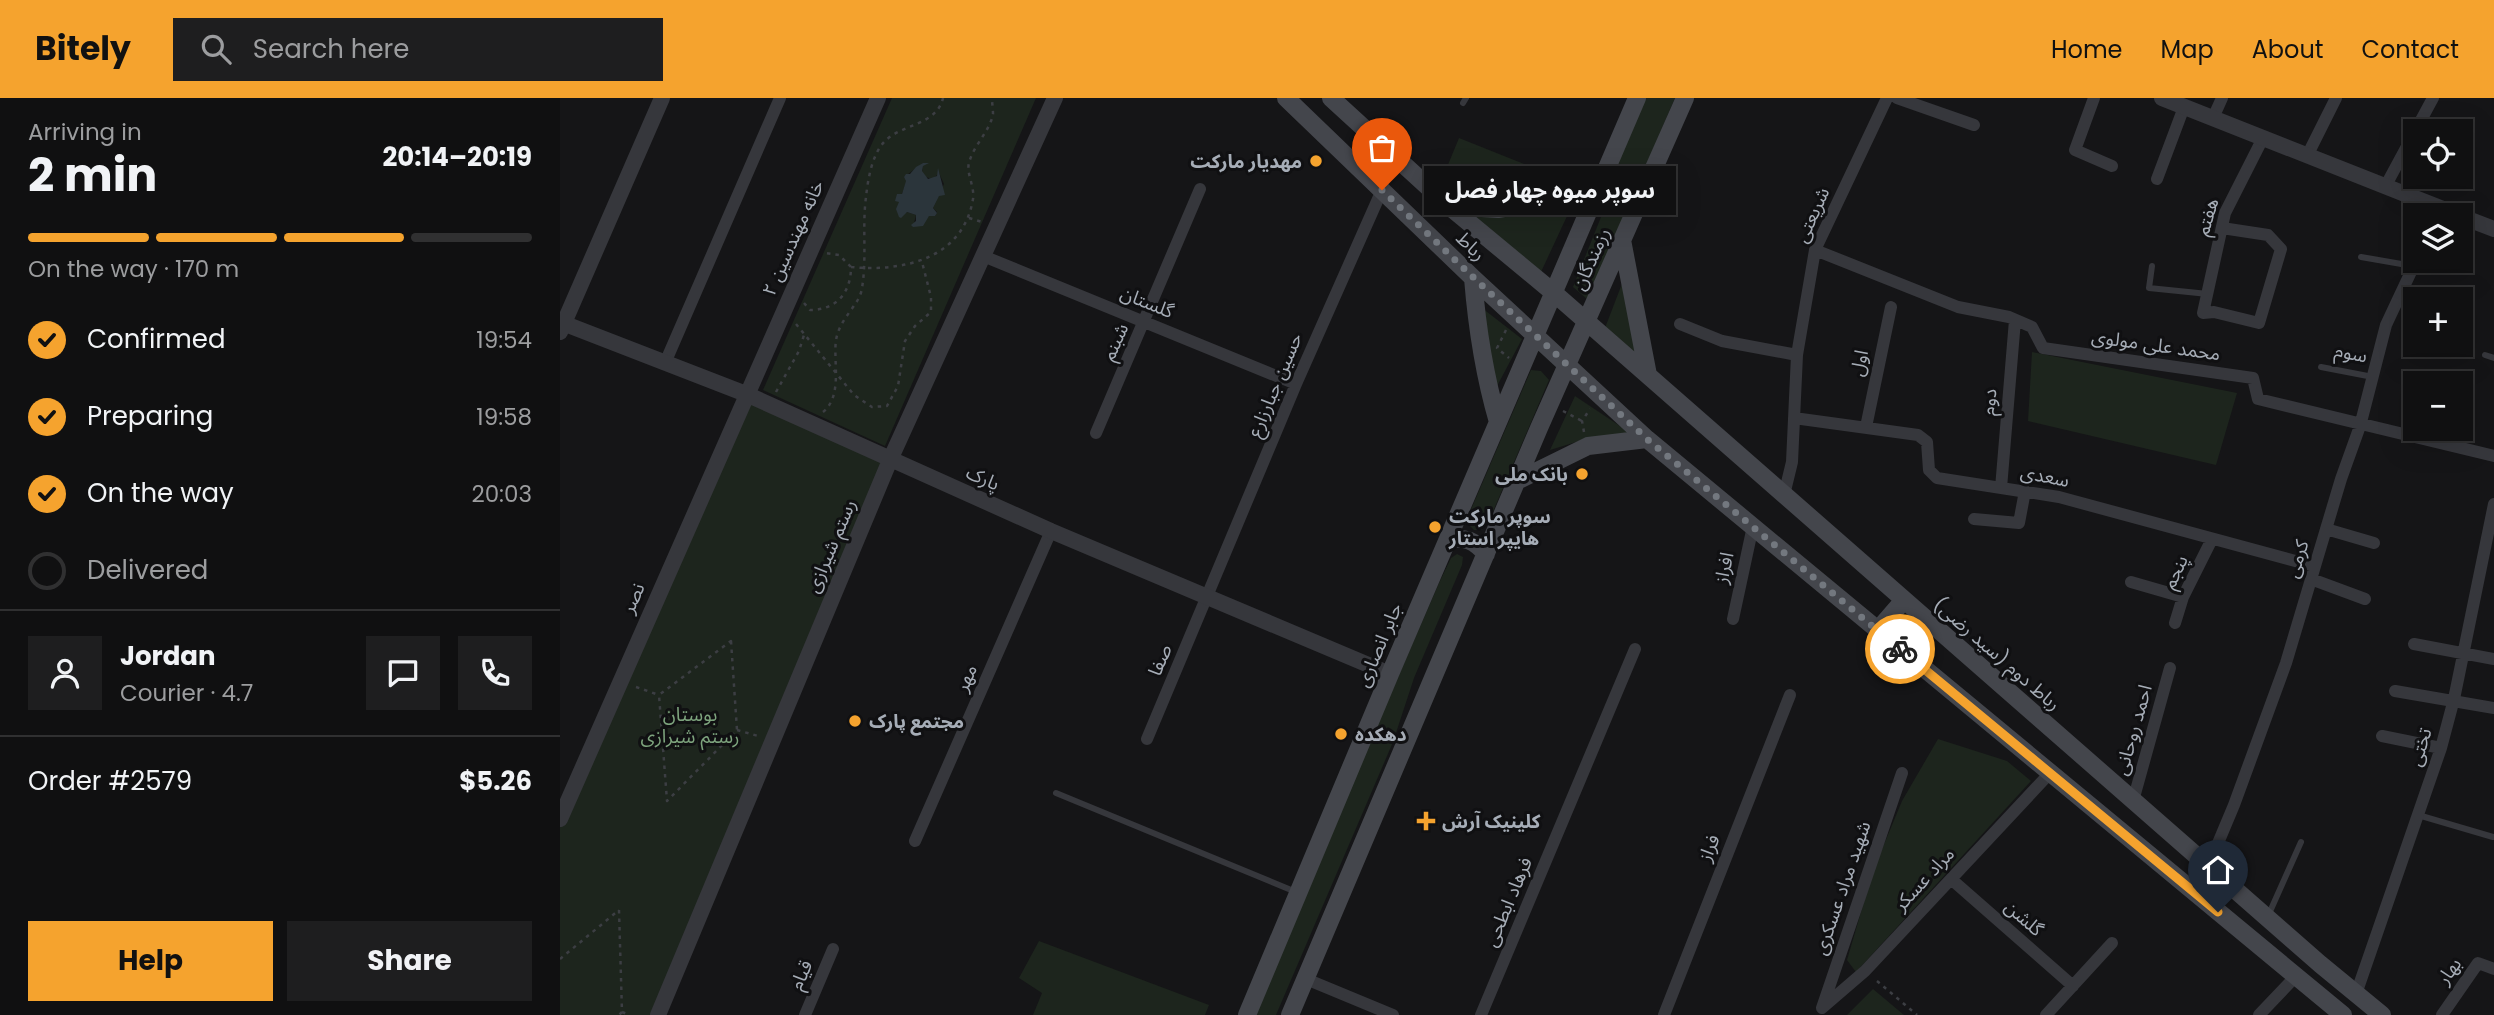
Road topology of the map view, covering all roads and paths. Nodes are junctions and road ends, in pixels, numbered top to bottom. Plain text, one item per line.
1 (662, 98) edge
2 (780, 98) edge
3 (878, 98) edge
4 (943, 98) edge
5 (992, 98) edge
6 (1055, 98) edge
7 (1286, 98) edge
8 (1331, 98) edge
9 (1685, 98) edge
10 (1887, 98) edge
11 (1897, 98) edge
12 (2094, 98) edge
13 (2162, 98) edge
14 (2222, 98) edge
15 (2336, 98) edge
16 (2433, 98) edge
17 (1632, 100) edge
18 (2184, 107) junction
19 (2213, 118) junction
20 (1974, 125) dead end
21 (2263, 138) junction
22 (2307, 156) junction
23 (2112, 166) dead end
24 (2157, 179) dead end
25 (1601, 182) junction
26 (2385, 187) junction
27 (1200, 189) dead end
28 (1382, 190) junction
29 (2420, 203) edge
30 (1449, 206) junction
31 (969, 218) junction
32 (2473, 221) edge
33 (982, 222) dead end
34 (2493, 227) edge
35 (2222, 228) junction
36 (1622, 240) junction
37 (1815, 250) junction
38 (824, 253) dead end
39 (983, 256) junction
40 (2361, 257) dead end
41 (922, 262) junction
42 (2403, 263) edge
43 (2152, 266) dead end
44 (851, 267) junction
45 (863, 268) junction
46 (2410, 273) edge
47 (1474, 278) junction
48 (1554, 293) junction
49 (2208, 294) junction
50 (802, 301) dead end
51 (1891, 307) dead end
52 (2015, 320) junction
53 (793, 321) dead end
54 (1586, 321) junction
55 (1145, 322) junction
56 (1680, 324) dead end
57 (561, 326) edge
58 (1507, 327) dead end
59 (804, 335) junction
60 (1536, 335) junction
61 (1797, 355) junction
62 (2484, 355) dead end
63 (2494, 358) edge
64 (1511, 359) dead end
65 (665, 363) junction
66 (1567, 365) junction
67 (2321, 367) dead end
68 (836, 375) junction
69 (1648, 375) junction
70 (2373, 377) junction
71 (1296, 383) junction
72 (746, 394) junction
73 (774, 396) dead end
74 (1591, 407) dead end
75 (1567, 413) dead end
76 (817, 415) dead end
77 (1794, 418) junction
78 (1582, 421) junction
79 (1498, 422) junction
80 (2360, 426) junction
81 (1866, 427) junction
82 (1096, 433) dead end
83 (1586, 439) dead end
84 (1647, 439) junction
85 (2494, 456) edge
86 (890, 460) junction
87 (1517, 481) junction
88 (2001, 488) junction
89 (2025, 491) junction
90 (1784, 495) junction
91 (2494, 504) edge
92 (1974, 519) dead end
93 (1753, 526) junction
94 (2326, 529) junction
95 (1051, 531) junction
96 (2213, 539) junction
97 (1448, 540) junction
98 (2374, 543) dead end
99 (1486, 554) junction
100 (2313, 573) junction
101 (2131, 582) dead end
102 (1208, 597) junction
103 (2183, 597) junction
104 (2365, 599) dead end
105 (1903, 600) junction
106 (1733, 619) dead end
107 (2175, 623) dead end
108 (1878, 630) junction
109 (2414, 644) dead end
110 (1635, 649) dead end
111 (2464, 652) junction
112 (2494, 659) edge
113 (2170, 668) dead end
114 (1390, 674) junction
115 (619, 682) junction
116 (2395, 691) dead end
117 (659, 695) junction
118 (1790, 695) dead end
119 (2454, 699) junction
120 (2494, 708) edge
121 (737, 730) junction
122 (2382, 736) dead end
123 (1147, 739) dead end
124 (772, 741) junction
125 (2441, 748) junction
126 (1902, 773) dead end
127 (2050, 773) junction
128 (1056, 793) dead end
129 (2133, 801) junction
130 (2418, 815) junction
131 (560, 819) edge
132 (2493, 837) edge
133 (915, 841) dead end
134 (2301, 842) dead end
135 (2208, 867) junction
136 (1951, 879) junction
137 (1298, 893) junction
138 (2267, 918) junction
139 (2112, 943) dead end
140 (833, 949) dead end
141 (560, 959) edge
142 (2494, 969) edge
143 (1865, 971) junction
144 (2296, 976) junction
145 (1306, 979) junction
146 (2073, 986) junction
147 (2356, 994) junction
148 (1821, 1011) edge
149 (621, 1013) edge
150 (630, 1015) edge
151 (658, 1015) edge
152 (805, 1015) edge
153 (1247, 1015) edge
154 (1290, 1015) edge
155 (1393, 1015) edge
156 (1481, 1015) edge
157 (1664, 1015) edge
158 (1917, 1015) edge
159 (2046, 1015) edge
160 (2259, 1015) edge
161 (2343, 1015) edge
162 (2382, 1015) edge
163 (2442, 1015) edge

1 - 57 street
2 - 65 street
3 - 72 street, خانه مهندسین ۲
4 - 45 path
5 - 31 path
6 - 39 street, رستم شیرازی
7 - 28 main road, رباط
8 - 30 main road, رباط
9 - 36 main road, رزمندگان
10 - 37 street, شریعتی
11 - 20 street
12 - 23 street
13 - 18 street
14 - 19 street
15 - 22 street
16 - 26 street
17 - 25 main road, رزمندگان
18 - 19 street
18 - 24 street
19 - 21 street
21 - 22 street
21 - 35 street, هفتم
22 - 26 street
25 - 30 main road
25 - 48 main road, رزمندگان
26 - 29 street
27 - 55 street, شبنم
28 - 47 main road, رباط
28 - 71 street, حسین جبارزارع
30 - 48 main road, رباط
31 - 33 path
31 - 41 path
32 - 34 street
35 - 49 street, هفتم
35 - 49 street, هفتم
36 - 54 main road, رزمندگان
36 - 69 main road
37 - 52 street, محمد علی مولوی
37 - 61 street, شریعتی
38 - 44 path
39 - 55 street, گلستان
39 - 86 street, رستم شیرازی
40 - 42 lane
41 - 45 path
41 - 68 path
43 - 49 lane
44 - 45 path
44 - 50 path
45 - 68 path
46 - 70 street, کرمی
47 - 60 main road, رباط
47 - 79 main road
48 - 54 main road, رباط
48 - 60 main road, جابر انصاری
51 - 81 street, اول
52 - 80 street, محمد علی مولوی
52 - 88 street, دوم
53 - 59 path
54 - 66 main road
54 - 69 main road, رباط دوم (سید رضی)
55 - 71 street, گلستان
55 - 82 street, شبنم
56 - 61 street
57 - 65 street, پارک
58 - 64 path
59 - 68 path
59 - 73 path
60 - 66 main road, رباط
60 - 79 main road, جابر انصاری
61 - 77 street, شریعتی
62 - 63 lane
65 - 72 street, پارک
66 - 84 main road
66 - 87 main road
67 - 70 lane, سوم
68 - 76 path
69 - 90 main road, رباط دوم (سید رضی)
70 - 80 street, کرمی
71 - 102 street, حسین جبارزارع
72 - 86 street, پارک
72 - 115 street, نصر
74 - 78 path
75 - 78 path
77 - 81 street, سعدی
77 - 90 street, شریعتی
78 - 83 path
79 - 97 main road, جابر انصاری
80 - 85 street, محمد علی مولوی
80 - 94 street, کرمی
81 - 88 street, سعدی
84 - 87 main road
84 - 93 main road
86 - 95 street, پارک
86 - 124 street, رستم شیرازی
87 - 99 main road
88 - 89 street, سعدی
89 - 92 street
89 - 96 street, سعدی
90 - 105 main road, رباط دوم (سید رضی)
91 - 111 street, تختی
93 - 106 street, افراز
93 - 108 main road
94 - 98 street
94 - 100 street, کرمی
95 - 102 street, پارک
95 - 133 street, مهر
96 - 100 street, سعدی
96 - 103 street, پنجم
97 - 99 main road
97 - 114 main road, جابر انصاری
99 - 145 main road
100 - 104 street
100 - 135 street, کرمی
101 - 103 street
102 - 114 street, پارک
102 - 123 street, صفا
103 - 107 street, پنجم
105 - 108 main road
105 - 129 main road, رباط دوم (سید رضی)
108 - 127 main road
109 - 111 street
110 - 156 street, فرهاد ابطحی
111 - 112 street
111 - 119 street, تختی
113 - 129 street, احمد روحانی
114 - 137 main road, جابر انصاری
115 - 117 path
115 - 131 street, نصر
116 - 119 street
117 - 121 path
117 - 121 path
118 - 157 street, فراز
119 - 120 street
119 - 125 street, تختی
121 - 124 path
122 - 125 street
124 - 151 street, رستم شیرازی
125 - 130 street, تختی
126 - 148 street, شهید مراد عسکری
127 - 136 street, مراد عسکر
127 - 144 main road
128 - 137 lane
129 - 135 main road, رباط دوم (سید رضی)
130 - 132 lane
130 - 147 street, تختی
134 - 138 lane
135 - 138 main road, رباط دوم (سید رضی)
136 - 143 street, مراد عسکر
136 - 146 street, گلشن
137 - 153 main road, جابر انصاری
138 - 147 main road, رباط دوم (سید رضی)
139 - 146 street
140 - 152 street, قیام
141 - 149 path
142 - 163 street, بهار
143 - 148 street, مراد عسکر
143 - 158 path
144 - 160 street
144 - 161 main road
145 - 154 main road
145 - 155 street
146 - 159 street
147 - 162 main road, رباط دوم (سید رضی)
149 - 150 path

